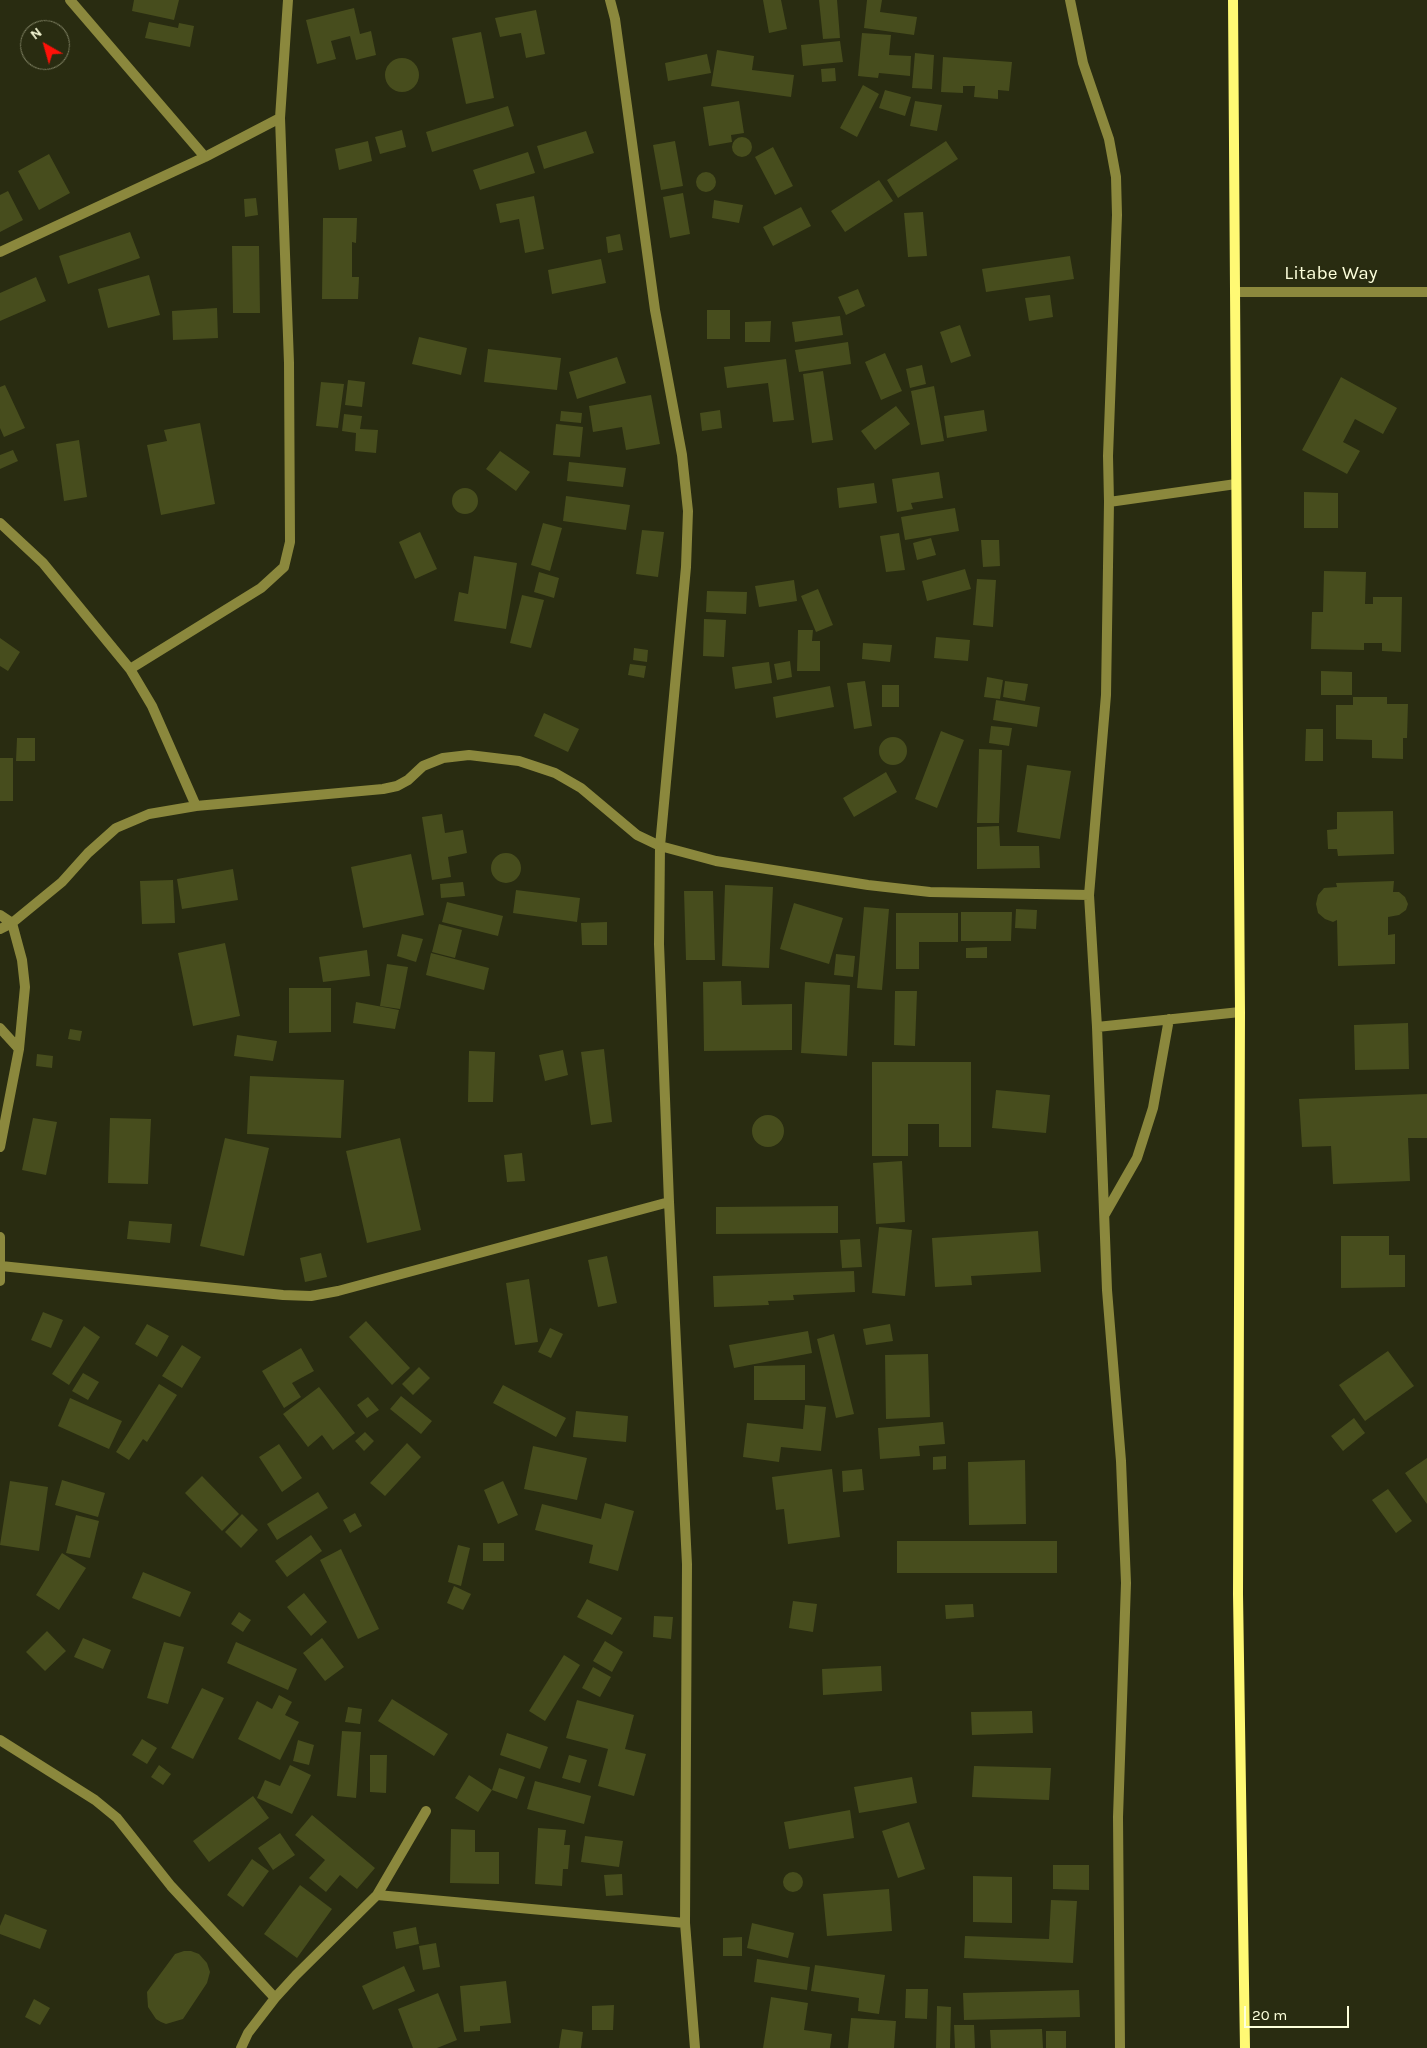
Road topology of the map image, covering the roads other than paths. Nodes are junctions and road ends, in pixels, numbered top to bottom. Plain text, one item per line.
1 (70, 0) edge
2 (288, 0) edge
3 (610, 0) edge
4 (1070, 0) edge
5 (1233, 0) edge
6 (280, 118) junction
7 (205, 157) junction
8 (0, 252) edge
9 (1234, 292) junction
10 (1427, 292) edge
11 (1236, 484) junction
12 (1109, 502) junction
13 (0, 523) edge
14 (130, 669) junction
15 (196, 806) junction
16 (660, 846) junction
17 (1089, 895) junction
18 (0, 915) edge
19 (12, 923) junction
20 (0, 929) edge
21 (1240, 1012) junction
22 (1169, 1020) junction
23 (1097, 1027) junction
24 (0, 1028) edge
25 (19, 1049) junction
26 (0, 1147) edge
27 (668, 1202) junction
28 (1105, 1215) junction
29 (0, 1237) edge
30 (1, 1266) edge
31 (0, 1281) edge
32 (0, 1740) edge
33 (426, 1811) dead end
34 (376, 1896) junction
35 (685, 1923) junction
36 (275, 1998) junction
37 (241, 2048) edge
38 (695, 2048) edge
39 (1120, 2048) edge
40 (1245, 2048) edge

1 - 7 street
2 - 6 street
3 - 16 street
4 - 12 street
5 - 9 main road
6 - 7 street
6 - 14 street
7 - 8 street
9 - 10 street, Litabe Way
9 - 11 main road
11 - 12 street
11 - 21 main road
12 - 17 street
13 - 14 street
14 - 15 street
15 - 16 street
15 - 19 street
16 - 17 street
16 - 27 street
17 - 23 street
18 - 19 street
19 - 20 street
19 - 25 street
21 - 22 street
21 - 40 main road
22 - 23 street
22 - 28 street
23 - 28 street
24 - 25 street
25 - 26 street
27 - 30 street
27 - 35 street
28 - 39 street
29 - 30 street
30 - 31 street
32 - 36 street
33 - 34 street
34 - 35 street
34 - 36 street
35 - 38 street
36 - 37 street

